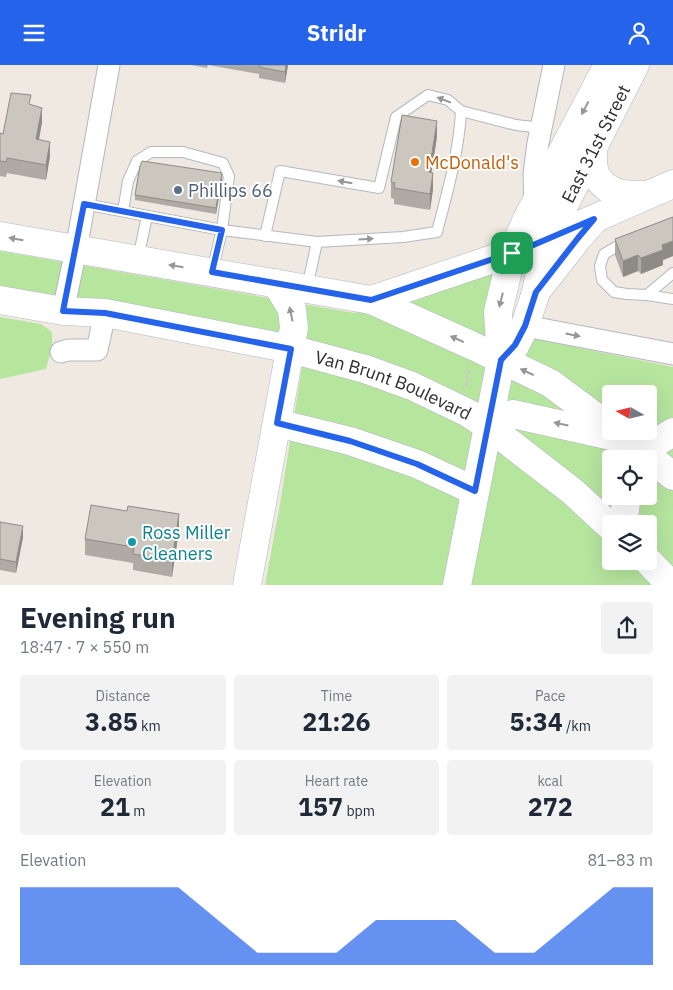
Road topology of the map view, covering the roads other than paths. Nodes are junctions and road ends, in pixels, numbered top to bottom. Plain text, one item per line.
1 (109, 65) edge
2 (554, 65) edge
3 (608, 65) edge
4 (635, 65) edge
5 (461, 111) junction
6 (541, 128) junction
7 (593, 147) junction
8 (673, 184) edge
9 (648, 195) junction
10 (84, 204) junction
11 (535, 205) junction
12 (123, 211) junction
13 (147, 216) junction
14 (594, 219) junction
15 (222, 230) junction
16 (0, 236) edge
17 (265, 236) junction
18 (639, 236) edge
19 (546, 239) junction
20 (318, 242) junction
21 (76, 250) junction
22 (512, 253) junction
23 (138, 260) junction
24 (212, 272) junction
25 (673, 273) edge
26 (276, 283) junction
27 (307, 288) junction
28 (536, 292) junction
29 (647, 295) junction
30 (673, 299) edge
31 (0, 300) edge
32 (371, 300) junction
33 (63, 311) junction
34 (105, 313) junction
35 (525, 326) junction
36 (291, 349) junction
37 (61, 353) dead end
38 (673, 354) edge
39 (501, 360) junction
40 (277, 423) junction
41 (488, 426) junction
42 (673, 432) edge
43 (627, 442) edge
44 (673, 476) edge
45 (475, 491) junction
46 (584, 503) junction
47 (602, 519) edge
48 (602, 524) edge
49 (640, 570) edge
50 (657, 570) edge
51 (247, 585) edge
52 (457, 585) edge
53 (648, 585) edge
54 (671, 585) edge

1 - 10 street
2 - 6 street, East 31st Street
3 -> 11 main road, East 31st Street
4 - 7 main road, East 31st Street
5 - 6 lane
5 -> 17 lane
20 -> 5 lane
6 - 11 street, East 31st Street
7 - 9 main road
7 - 19 main road, East 31st Street
8 - 9 main road
9 - 14 main road
10 - 12 lane
10 - 21 street
11 - 22 main road, East 31st Street
12 - 13 lane
12 - 15 lane
13 - 15 lane
13 - 23 lane
14 - 19 main road
14 - 28 main road
15 - 17 lane
15 - 24 lane
21 -> 16 main road
17 - 20 lane
18 - 29 lane
19 - 22 main road
19 - 28 main road, East 31st Street
20 - 27 lane
21 - 23 main road
21 - 33 street
22 - 32 main road
22 -> 39 main road, East 31st Street
24 -> 23 main road
24 - 26 main road
25 - 29 lane
26 - 27 main road
36 -> 26 main road
27 - 32 main road
28 - 35 main road, East 31st Street
29 - 30 lane
31 - 33 main road, Van Brunt Boulevard
39 -> 32 main road
33 - 34 main road, Van Brunt Boulevard
34 - 36 main road, Van Brunt Boulevard
34 - 37 street
35 -> 38 street
35 - 39 main road, East 31st Street
36 - 40 main road
36 - 41 main road, Van Brunt Boulevard
39 - 41 main road, East 31st Street
43 -> 39 main road
40 - 45 main road
40 - 51 main road
43 -> 41 main road
41 - 45 main road, East 31st Street
41 - 46 main road, Van Brunt Boulevard
42 - 43 main road
43 - 44 main road
45 - 52 main road, East 31st Street
46 - 47 main road
46 - 48 main road
49 - 53 main road
50 - 54 main road

